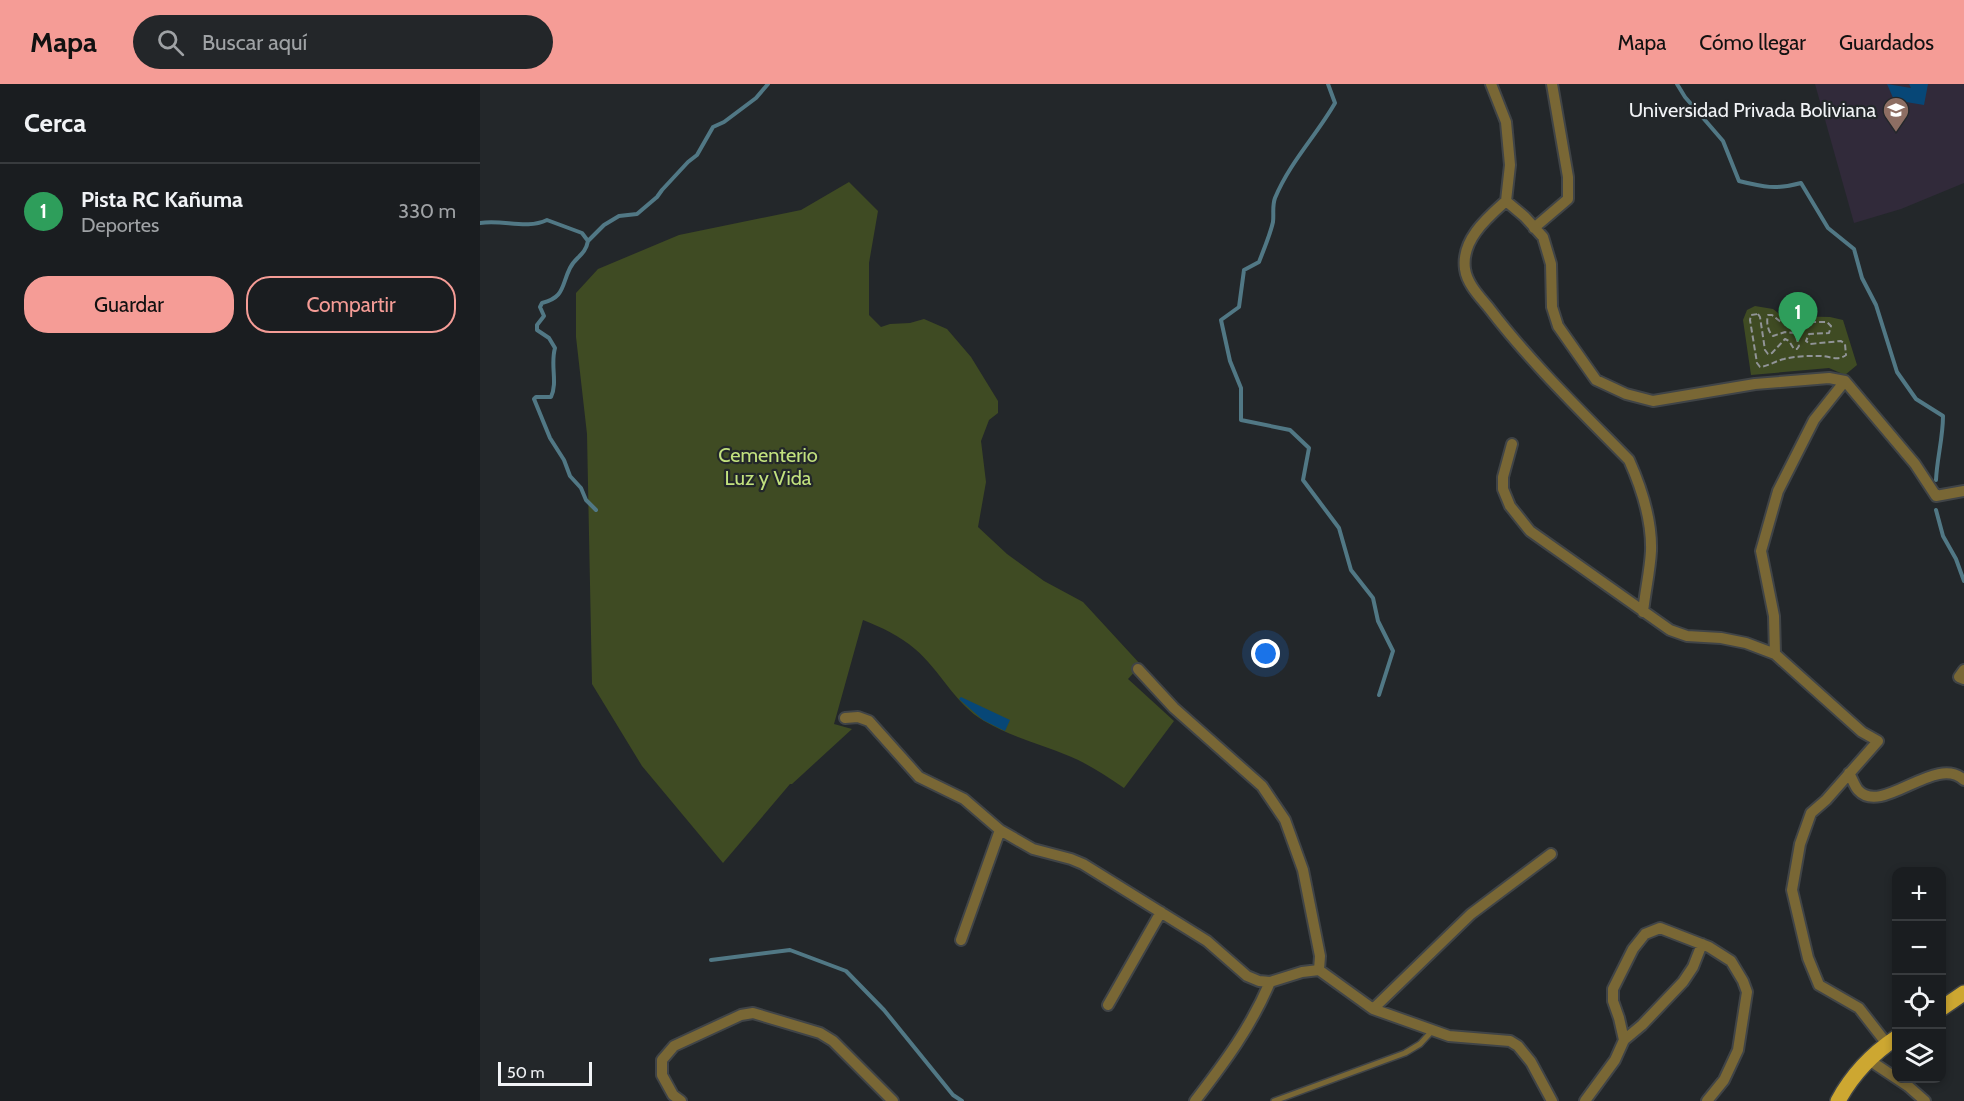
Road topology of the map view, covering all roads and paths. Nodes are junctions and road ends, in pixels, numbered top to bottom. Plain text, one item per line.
1 (1491, 84) edge
2 (1552, 84) edge
3 (1506, 201) junction
4 (1534, 228) junction
5 (1803, 357) joint
6 (1845, 381) junction
7 (1512, 444) dead end
8 (1964, 491) edge
9 (1643, 612) junction
10 (1775, 654) junction
11 (1138, 669) dead end
12 (1964, 670) edge
13 (1964, 679) edge
14 (845, 718) dead end
15 (1849, 773) junction
16 (1964, 780) edge
17 (1000, 830) junction
18 (1551, 854) dead end
19 (1161, 912) junction
20 (961, 940) dead end
21 (1702, 944) junction
22 (1318, 970) junction
23 (1270, 981) junction
24 (1964, 993) edge
25 (1108, 1005) dead end
26 (1946, 1005) edge
27 (1373, 1009) junction
28 (1432, 1031) junction
29 (1624, 1040) junction
30 (1892, 1041) edge
31 (1869, 1060) junction
32 (681, 1101) edge
33 (893, 1101) edge
34 (1195, 1101) edge
35 (1274, 1101) edge
36 (1552, 1101) edge
37 (1585, 1101) edge
38 (1707, 1101) edge
39 (1838, 1101) edge
40 (1925, 1101) edge

1 - 3 street
2 - 4 street
3 - 4 street
3 - 9 street
4 - 6 street
5 - 5 path
6 - 8 street
6 - 10 street
7 - 9 street
9 - 10 street
10 - 15 street
11 - 22 street
12 - 13 street
14 - 17 street
15 - 16 street
15 - 30 street
17 - 19 street
17 - 20 street
18 - 27 street
19 - 23 street
19 - 25 street
21 - 29 street
21 - 29 street
21 - 38 street
22 - 23 street
22 - 27 street
23 - 34 street
24 - 26 main road
27 - 28 street
28 - 35 lane
28 - 36 street
29 - 37 street
30 - 31 main road
31 - 39 main road
31 - 40 street
32 - 33 street

